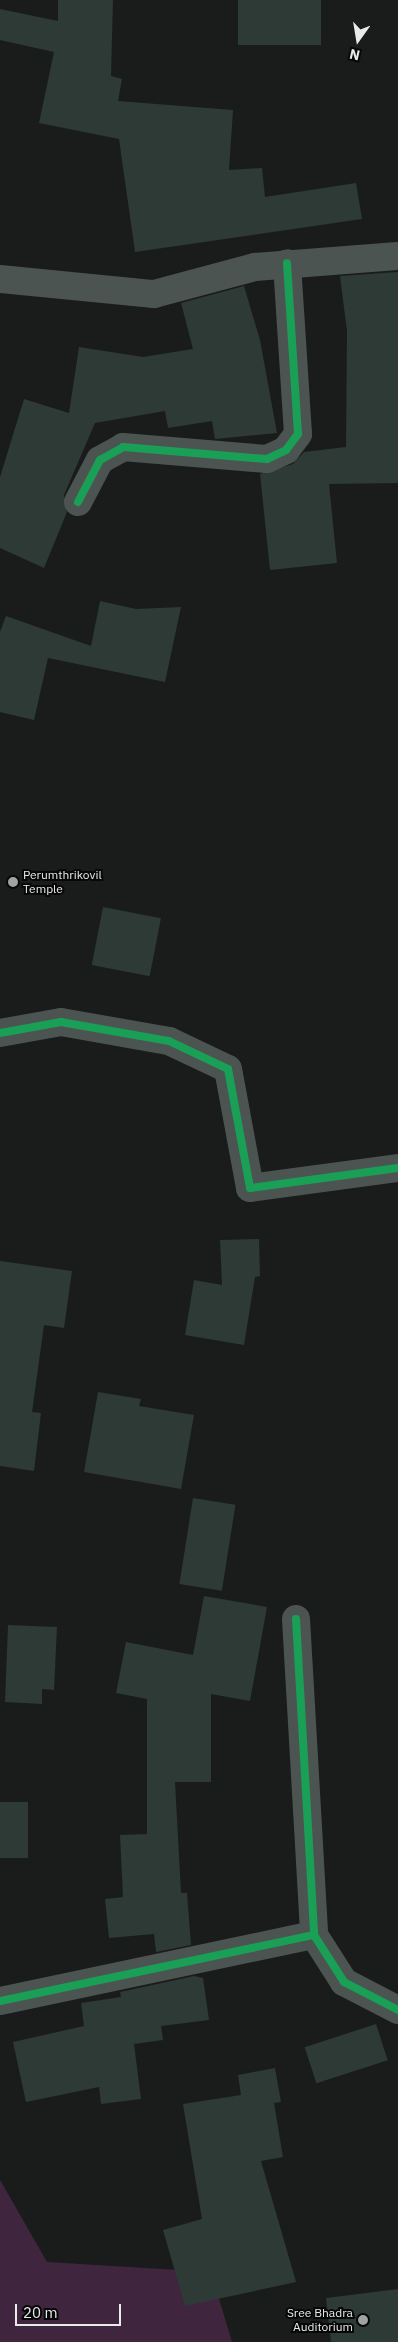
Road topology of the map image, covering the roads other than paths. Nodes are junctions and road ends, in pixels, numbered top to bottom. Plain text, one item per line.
1 (398, 256) edge
2 (287, 263) junction
3 (0, 279) edge
4 (78, 502) dead end
5 (0, 1033) edge
6 (398, 1168) edge
7 (296, 1619) dead end
8 (314, 1934) junction
9 (0, 2001) edge
10 (398, 2010) edge

1 - 2 street
2 - 3 street
2 - 4 street
5 - 6 street
7 - 8 street
8 - 9 street
8 - 10 street

